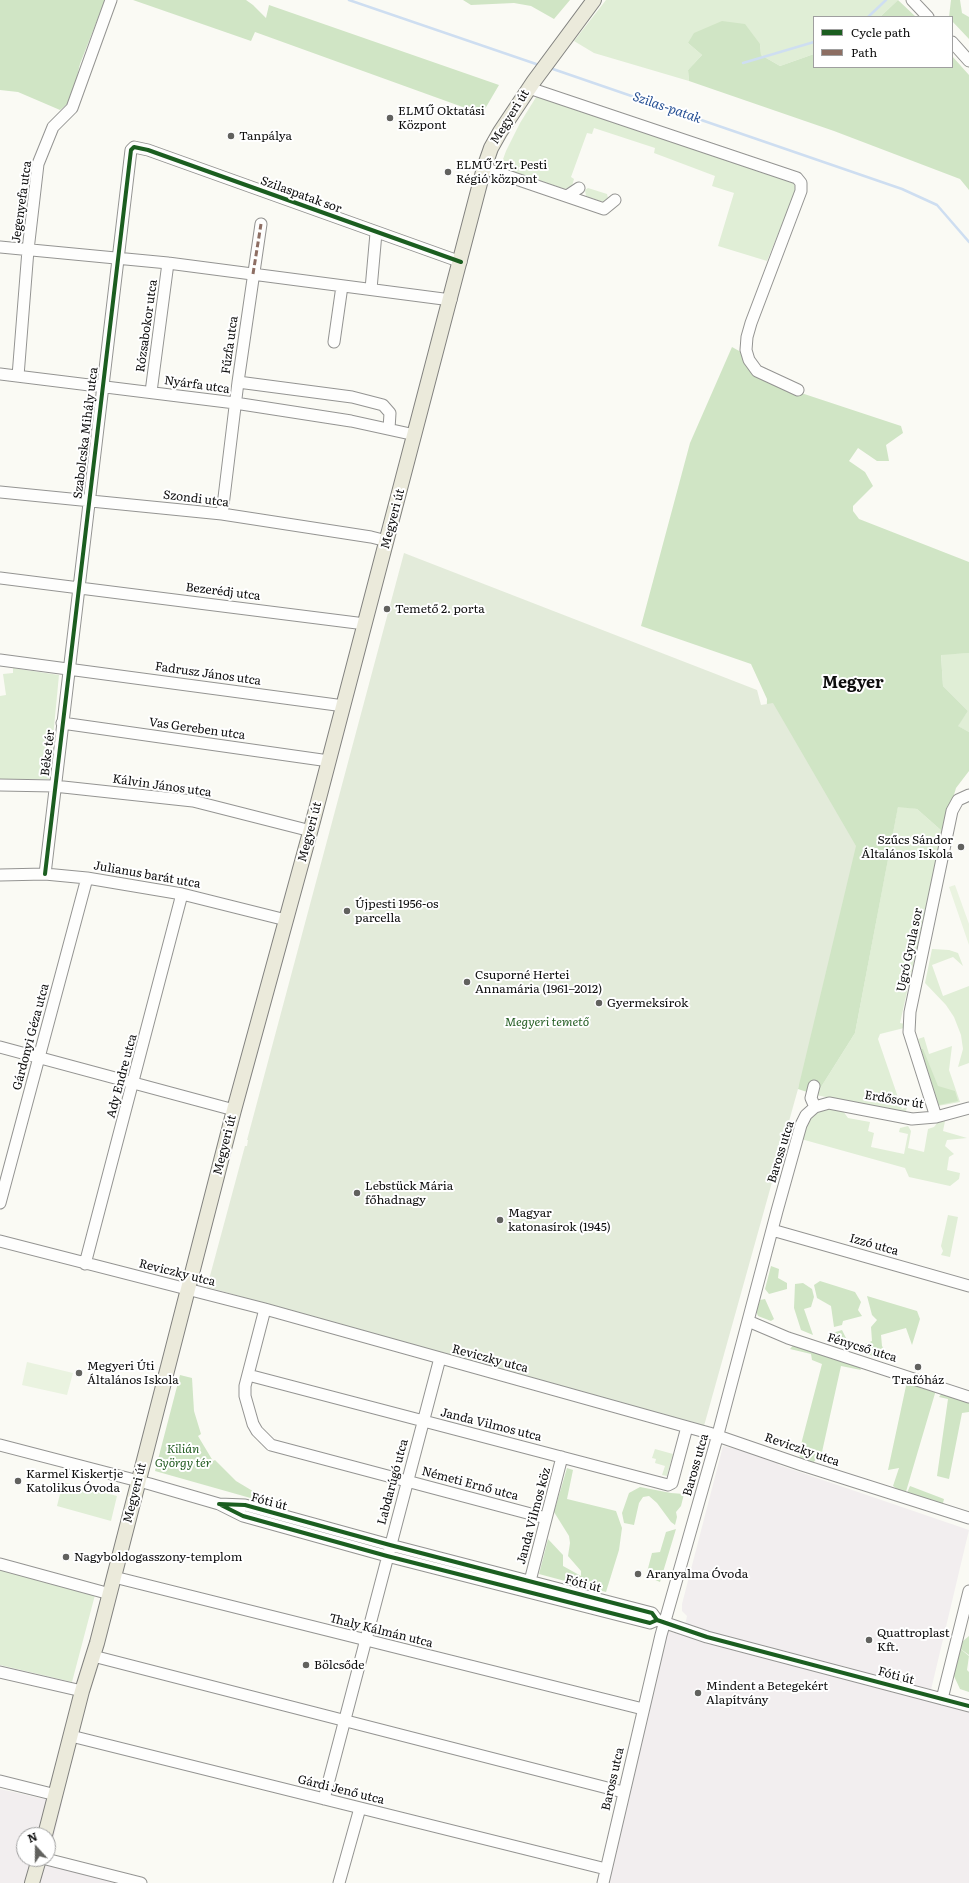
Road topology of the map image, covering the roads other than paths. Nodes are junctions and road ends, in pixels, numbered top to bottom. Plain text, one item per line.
1 (111, 0) edge
2 (594, 0) edge
3 (912, 0) edge
4 (927, 16) edge
5 (953, 43) edge
6 (969, 61) edge
7 (531, 84) junction
8 (134, 147) joint
9 (484, 168) junction
10 (579, 188) dead end
11 (567, 196) junction
12 (614, 200) dead end
13 (261, 224) dead end
14 (376, 233) junction
15 (0, 247) edge
16 (28, 250) junction
17 (117, 258) junction
18 (461, 262) junction
19 (168, 263) junction
20 (254, 274) junction
21 (342, 286) junction
22 (371, 289) junction
23 (451, 300) junction
24 (334, 342) dead end
25 (0, 374) edge
26 (18, 376) junction
27 (238, 382) junction
28 (102, 385) junction
29 (798, 390) dead end
30 (151, 392) junction
31 (235, 403) junction
32 (389, 429) junction
33 (415, 435) junction
34 (0, 492) edge
35 (88, 500) junction
36 (222, 514) junction
37 (387, 542) junction
38 (0, 578) edge
39 (78, 586) junction
40 (365, 624) junction
41 (0, 660) edge
42 (68, 669) junction
43 (344, 706) junction
44 (62, 723) junction
45 (329, 761) junction
46 (0, 785) edge
47 (54, 786) junction
48 (969, 795) edge
49 (311, 831) junction
50 (45, 874) junction
51 (0, 875) edge
52 (87, 878) junction
53 (182, 894) junction
54 (286, 920) junction
55 (0, 1047) edge
56 (39, 1057) junction
57 (133, 1083) junction
58 (814, 1086) dead end
59 (815, 1107) junction
60 (969, 1108) edge
61 (234, 1110) junction
62 (936, 1117) junction
63 (0, 1203) edge
64 (772, 1230) junction
65 (0, 1241) edge
66 (85, 1264) junction
67 (969, 1286) edge
68 (188, 1288) junction
69 (265, 1308) junction
70 (748, 1321) junction
71 (440, 1358) junction
72 (248, 1375) junction
73 (969, 1397) edge
74 (423, 1421) junction
75 (687, 1426) junction
76 (718, 1435) junction
77 (0, 1445) edge
78 (562, 1457) junction
79 (138, 1481) junction
80 (407, 1481) junction
81 (219, 1504) junction
82 (546, 1518) junction
83 (969, 1518) edge
84 (390, 1545) junction
85 (387, 1556) junction
86 (0, 1564) edge
87 (114, 1577) junction
88 (530, 1581) junction
89 (969, 1591) edge
90 (110, 1594) junction
91 (967, 1606) edge
92 (661, 1621) junction
93 (364, 1640) junction
94 (93, 1656) junction
95 (0, 1672) edge
96 (82, 1691) junction
97 (942, 1699) junction
98 (969, 1706) edge
99 (643, 1710) junction
100 (344, 1722) junction
101 (71, 1736) junction
102 (0, 1781) edge
103 (623, 1792) junction
104 (56, 1795) junction
105 (324, 1799) junction
106 (360, 1808) junction
107 (47, 1827) edge
108 (56, 1861) edge
109 (36, 1867) edge
110 (606, 1869) junction
111 (126, 1881) edge
112 (32, 1883) edge
113 (141, 1883) edge
114 (339, 1883) edge
115 (603, 1883) edge

1 - 16 street, Jegenyefa utca
2 - 7 main road, Megyeri út
3 - 4 street
5 - 6 street
7 - 9 main road, Megyeri út
7 - 29 street
8 - 14 street, Szilaspatak sor
8 - 17 street, Szabolcska Mihály utca
9 - 11 street
9 - 18 main road, Megyeri út
10 - 11 street
11 - 12 street
13 - 20 street, Fűzfa utca
14 - 18 street, Szilaspatak sor
14 - 22 street
15 - 16 street
16 - 17 street
16 - 26 street, Jegenyefa utca
17 - 19 street
17 - 28 street, Szabolcska Mihály utca
18 - 23 main road, Megyeri út
19 - 20 street
19 - 30 street, Rózsabokor utca
20 - 21 street
20 - 27 street, Fűzfa utca
21 - 22 street
21 - 24 street
22 - 23 street
23 - 33 main road, Megyeri út
25 - 26 street, Nyárfa utca
26 - 28 street, Nyárfa utca
27 - 31 street, Fűzfa utca
27 - 32 street, Nyárfa utca
28 - 30 street, Nyárfa utca
28 - 35 street, Szabolcska Mihály utca
30 - 31 street, Nyárfa utca
31 - 32 street, Nyárfa utca
31 - 36 street, Fűzfa utca
32 - 33 street, Nyárfa utca
33 - 37 main road, Megyeri út
34 - 35 street, Szondi utca
35 - 36 street, Szondi utca
35 - 39 street, Szabolcska Mihály utca
36 - 37 street, Szondi utca
37 - 40 main road, Megyeri út
38 - 39 street, Bezerédj utca
39 - 40 street, Bezerédj utca
39 - 42 street, Szabolcska Mihály utca
40 - 43 main road, Megyeri út
41 - 42 street
42 - 43 street, Fadrusz János utca
42 - 44 street, Szabolcska Mihály utca
43 - 45 main road, Megyeri út
44 - 45 street, Vas Gereben utca
44 - 47 street, Béke tér
45 - 49 main road, Megyeri út
46 - 47 street, Béke tér
47 - 49 street, Kálvin János utca
47 - 50 street
48 - 62 street, Ugró Gyula sor
49 - 54 main road, Megyeri út
50 - 51 street, Julianus barát utca
50 - 52 street, Julianus barát utca
52 - 53 street, Julianus barát utca
52 - 56 street, Gárdonyi Géza utca
53 - 54 street, Julianus barát utca
53 - 57 street, Ady Endre utca
54 - 61 main road, Megyeri út
55 - 56 street
56 - 57 street
56 - 63 street, Gárdonyi Géza utca
57 - 61 street
57 - 66 street, Ady Endre utca
58 - 59 street
59 - 62 street, Erdősor út
59 - 64 street, Baross utca
60 - 62 street, Erdősor út
61 - 68 main road, Megyeri út
64 - 67 street, Izzó utca
64 - 70 street, Baross utca
65 - 66 street, Reviczky utca
66 - 68 street, Reviczky utca
68 - 69 street, Reviczky utca
68 - 79 main road, Megyeri út
69 - 71 street, Reviczky utca
69 - 72 street
70 - 73 street, Fénycső utca
70 - 76 street, Baross utca
71 - 74 street, Labdarúgó utca
71 - 75 street, Reviczky utca
72 - 74 street, Janda Vilmos utca
72 - 80 street, Németi Ernő utca
74 - 78 street, Janda Vilmos utca
74 - 80 street, Labdarúgó utca
75 - 76 street, Reviczky utca
75 - 78 street, Janda Vilmos utca
76 - 83 street, Reviczky utca
76 - 92 street, Baross utca
77 - 79 street, Fóti út
78 - 82 street, Janda Vilmos köz
79 - 81 street, Fóti út
79 - 87 main road, Megyeri út
80 - 82 street, Németi Ernő utca
80 - 84 street, Labdarúgó utca
81 - 84 street, Fóti út
81 - 85 street, Fóti út
82 - 88 street, Janda Vilmos köz
84 - 85 street, Labdarúgó utca
84 - 88 street, Fóti út
85 - 92 street, Fóti út
85 - 93 street, Labdarúgó utca
86 - 90 street
87 - 90 main road, Megyeri út
87 - 93 street, Thaly Kálmán utca
88 - 92 street, Fóti út
89 - 91 street
90 - 94 main road, Megyeri út
91 - 97 street
92 - 97 street, Fóti út
92 - 99 street, Baross utca
93 - 99 street, Thaly Kálmán utca
93 - 100 street, Labdarúgó utca
94 - 96 main road, Megyeri út
94 - 100 street
95 - 96 street
96 - 101 main road, Megyeri út
97 - 98 street, Fóti út
99 - 103 street, Baross utca
100 - 103 street
100 - 105 street, Labdarúgó utca
101 - 104 main road, Megyeri út
101 - 105 street, Gárdi Jenő utca
102 - 104 street
103 - 110 street, Baross utca
104 - 107 main road, Megyeri út
105 - 106 street, Gárdi Jenő utca
106 - 110 street, Gárdi Jenő utca
106 - 114 street
108 - 111 street
109 - 112 main road
110 - 115 street, Baross utca
111 - 113 street

